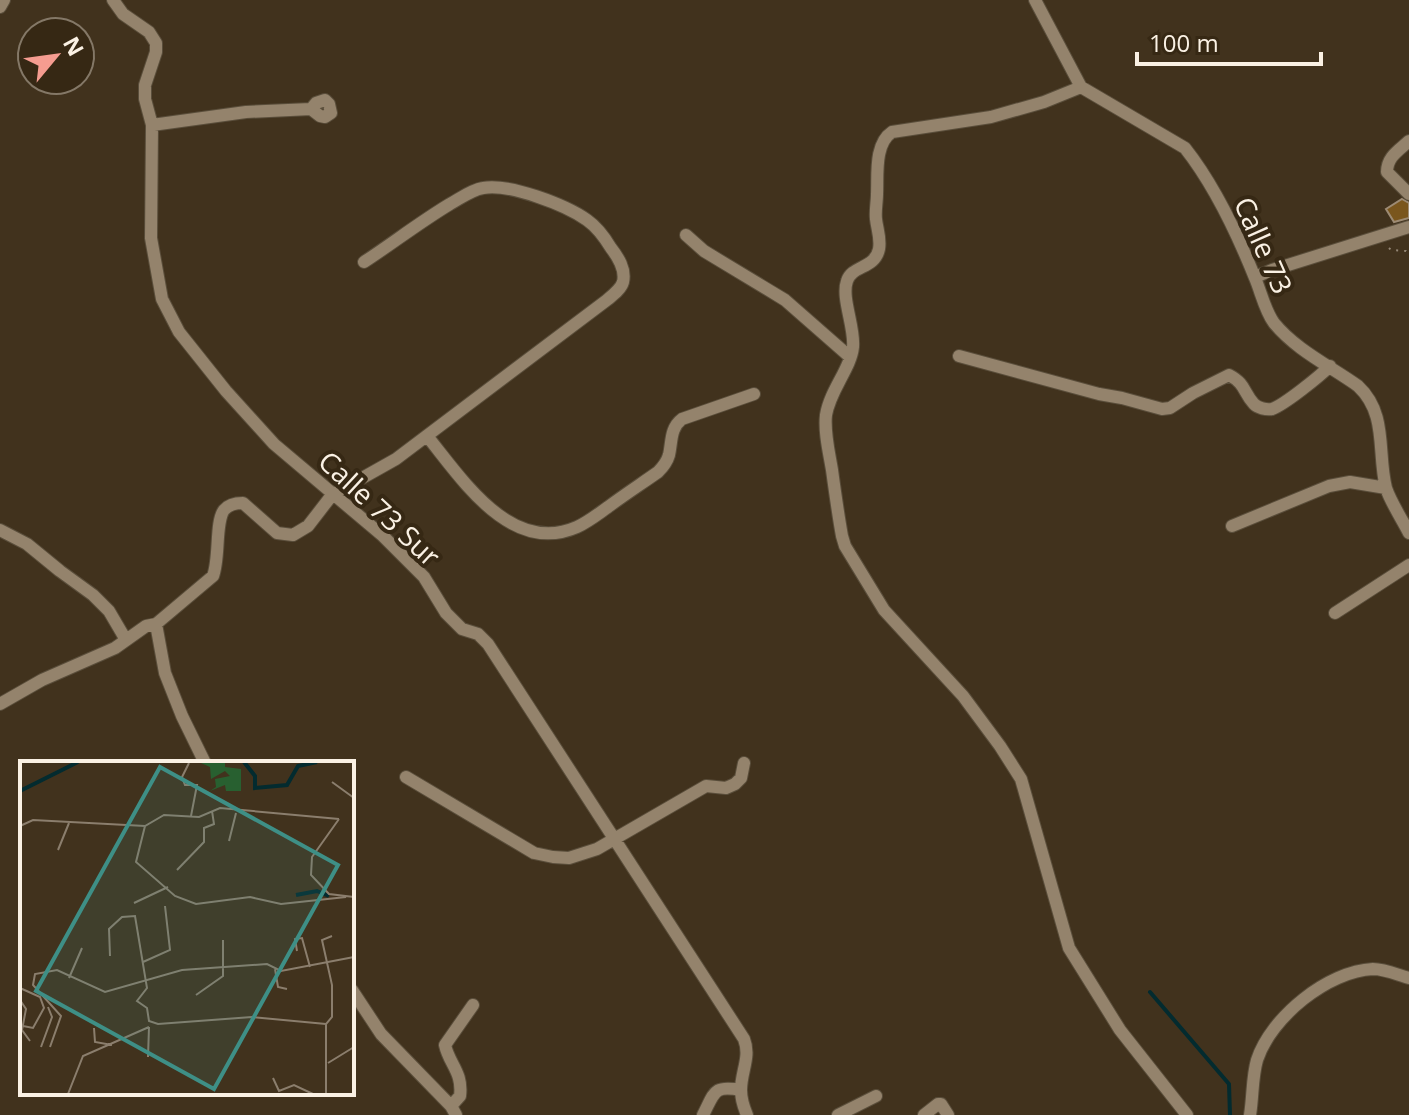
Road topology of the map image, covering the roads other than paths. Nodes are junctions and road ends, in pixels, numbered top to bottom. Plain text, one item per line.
1 (4, 0) edge
2 (113, 0) edge
3 (1035, 0) edge
4 (0, 7) edge
5 (1081, 87) junction
6 (311, 109) dead end
7 (152, 125) junction
8 (1409, 141) edge
9 (1409, 194) edge
10 (1409, 227) edge
11 (686, 235) dead end
12 (364, 262) dead end
13 (1255, 277) junction
14 (959, 356) dead end
15 (850, 357) junction
16 (1330, 366) junction
17 (754, 394) dead end
18 (427, 436) junction
19 (1386, 488) junction
20 (332, 495) junction
21 (1232, 526) dead end
22 (0, 530) edge
23 (1409, 533) edge
24 (1409, 565) edge
25 (1335, 613) dead end
26 (156, 624) junction
27 (126, 640) junction
28 (0, 704) edge
29 (204, 761) edge
30 (744, 763) dead end
31 (406, 777) dead end
32 (616, 839) junction
33 (1409, 978) edge
34 (354, 993) edge
35 (473, 1005) dead end
36 (741, 1090) junction
37 (876, 1096) dead end
38 (454, 1110) edge
39 (703, 1115) edge
40 (747, 1115) edge
41 (838, 1115) edge
42 (924, 1115) edge
43 (948, 1115) edge
44 (1187, 1115) edge
45 (1250, 1115) edge

1 - 4 street
2 - 7 street, Calle 73 Sur
3 - 5 street
5 - 13 street, Calle 73
5 - 15 street
6 - 7 street
7 - 20 street, Calle 73 Sur
8 - 9 street
10 - 13 street
11 - 15 street
12 - 18 street
13 - 16 street, Calle 73
14 - 16 street
15 - 44 street
16 - 19 street, Calle 73
17 - 18 street
18 - 20 street
19 - 21 street
19 - 23 street, Calle 73
20 - 26 street
20 - 32 street, Calle 73 Sur
22 - 27 street
24 - 25 street
26 - 27 street
26 - 29 street
27 - 28 street
30 - 32 street
31 - 32 street
32 - 36 street, Calle 73 Sur
33 - 45 street
34 - 38 street
35 - 38 street
36 - 39 street
36 - 40 street, Calle 73 Sur
37 - 41 street
42 - 43 street

